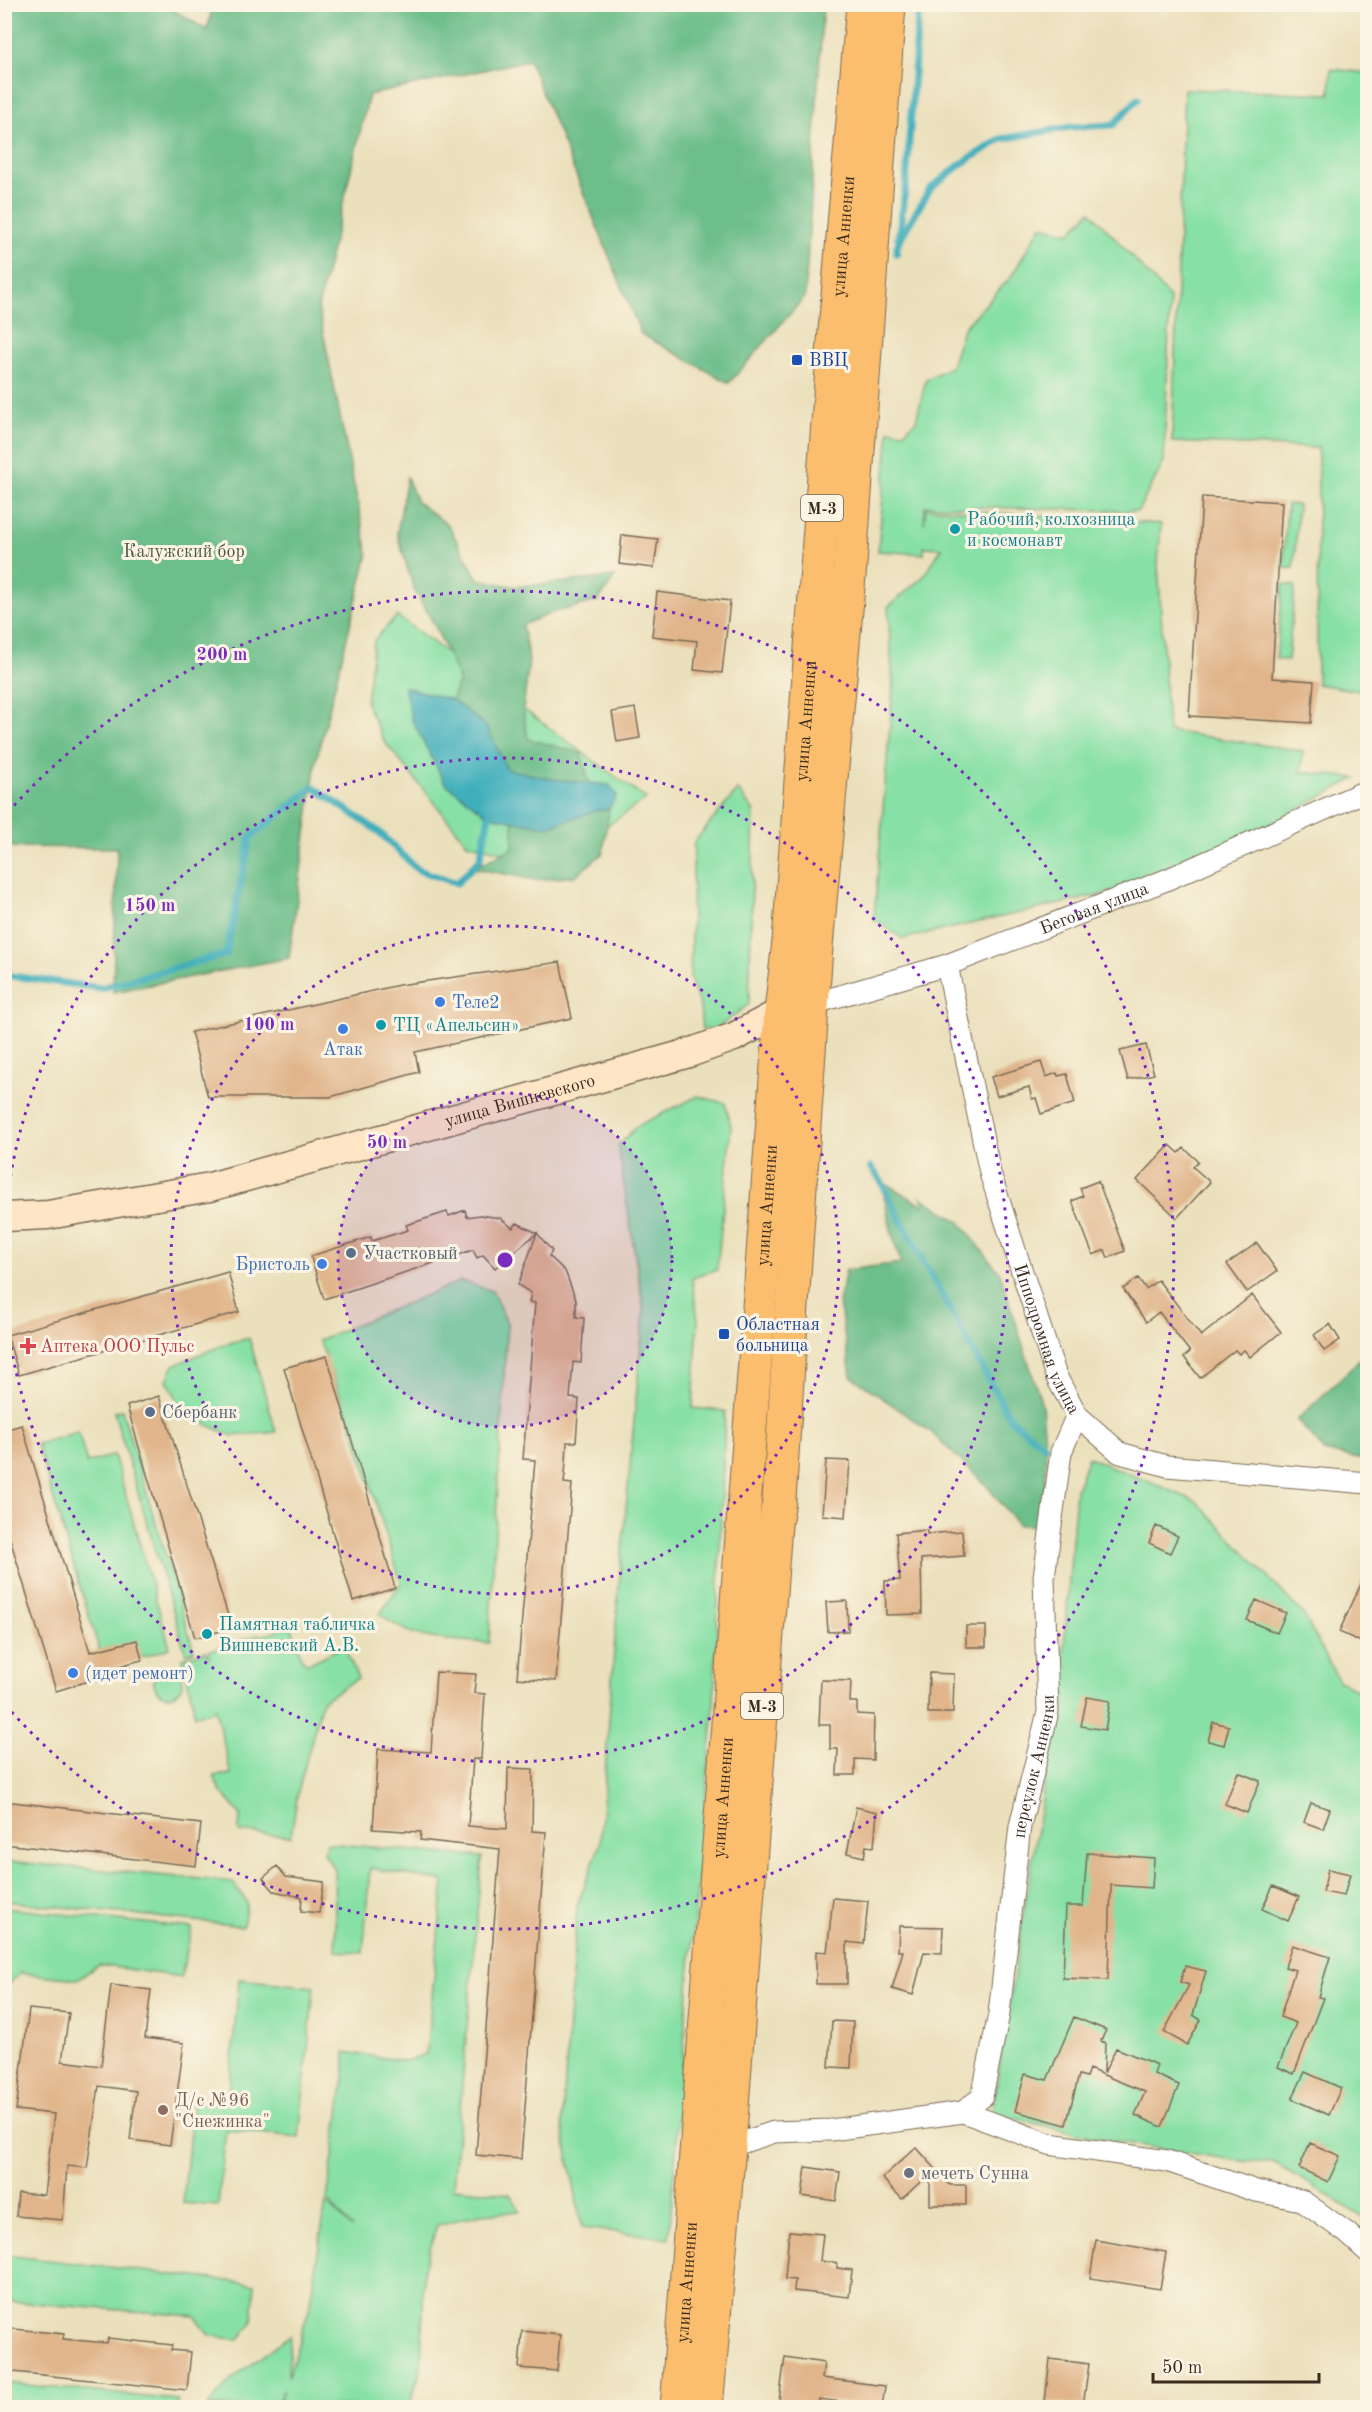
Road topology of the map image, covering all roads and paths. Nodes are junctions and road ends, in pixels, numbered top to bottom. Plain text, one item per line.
1 (863, 4) edge
2 (889, 4) edge
3 (1368, 790) edge
4 (947, 965) junction
5 (812, 1004) junction
6 (781, 1012) junction
7 (4, 1217) edge
8 (1077, 1415) junction
9 (1368, 1483) edge
10 (963, 2112) junction
11 (729, 2147) junction
12 (1368, 2252) edge
13 (677, 2408) edge
14 (706, 2408) edge

1 - 6 main road, улица Анненки / М-3
2 - 5 main road, улица Анненки / М-3
3 - 4 street, Беговая улица
4 - 5 street, Беговая улица
4 - 8 street, Ипподромная улица
5 - 6 street, улица Вишневского
5 - 11 main road, улица Анненки / М-3
6 - 7 street, улица Вишневского
6 - 13 main road, улица Анненки / М-3
8 - 9 street, Ипподромная улица
8 - 10 street, переулок Анненки
10 - 11 street
10 - 12 street
11 - 14 main road, улица Анненки / М-3

